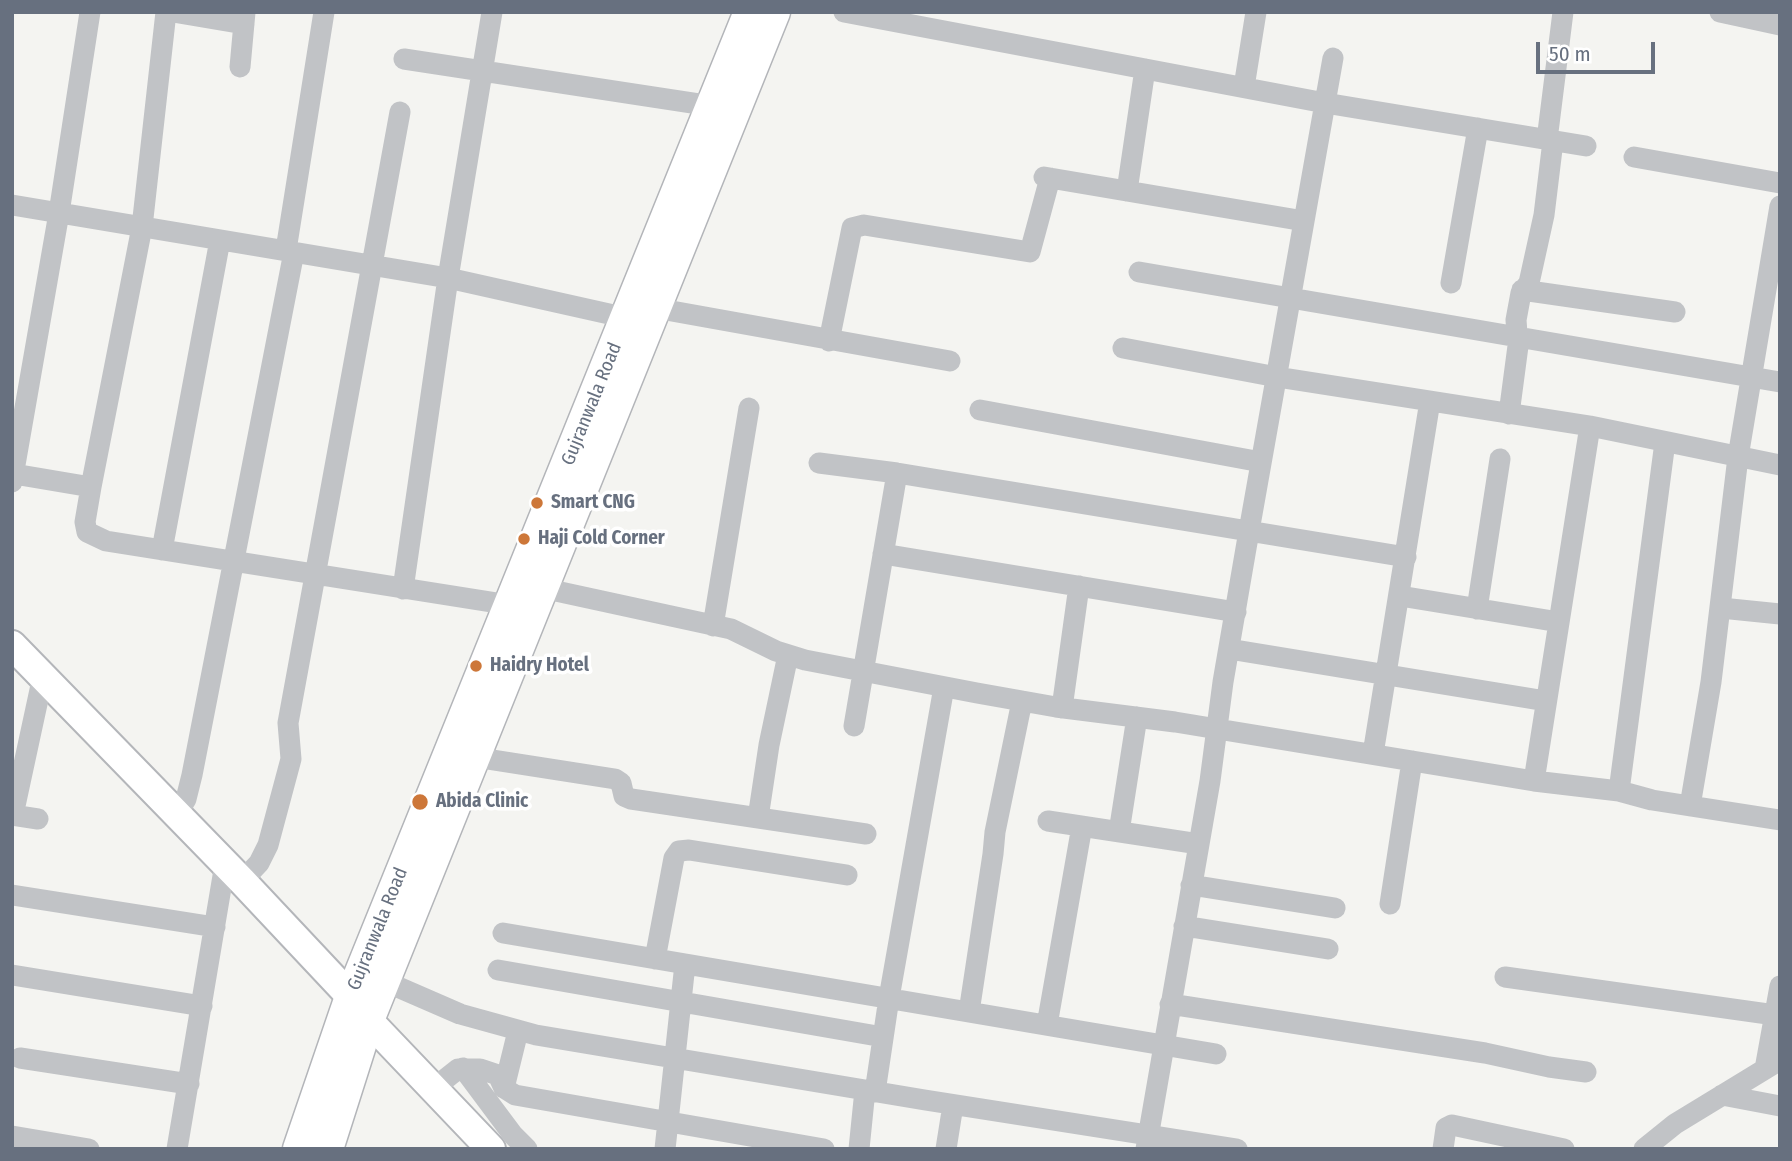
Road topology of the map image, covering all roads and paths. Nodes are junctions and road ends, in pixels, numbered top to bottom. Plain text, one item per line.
1 (90, 12) edge
2 (166, 12) edge
3 (173, 12) edge
4 (324, 12) edge
5 (492, 12) edge
6 (750, 12) edge
7 (774, 12) edge
8 (844, 12) edge
9 (1256, 12) edge
10 (1563, 12) edge
11 (1720, 12) edge
12 (244, 18) edge
13 (1780, 25) edge
14 (1333, 58) dead end
15 (404, 59) dead end
16 (240, 67) dead end
17 (1145, 69) junction
18 (483, 70) junction
19 (1244, 88) junction
20 (1325, 103) junction
21 (712, 106) junction
22 (400, 113) dead end
23 (1478, 128) junction
24 (1550, 140) junction
25 (1586, 146) dead end
26 (1634, 158) dead end
27 (1780, 183) edge
28 (1127, 191) junction
29 (12, 205) edge
30 (1780, 206) edge
31 (59, 213) junction
32 (1304, 221) junction
33 (142, 227) junction
34 (220, 240) junction
35 (290, 251) junction
36 (371, 265) junction
37 (1139, 272) dead end
38 (448, 278) junction
39 (1451, 283) dead end
40 (1522, 290) junction
41 (1291, 297) junction
42 (1675, 312) dead end
43 (641, 313) junction
44 (1518, 337) junction
45 (830, 341) junction
46 (1123, 348) dead end
47 (950, 361) dead end
48 (1276, 377) junction
49 (1751, 377) junction
50 (1780, 383) edge
51 (1430, 401) junction
52 (749, 408) dead end
53 (980, 410) dead end
54 (1509, 414) junction
55 (1590, 426) junction
56 (1665, 442) junction
57 (1738, 457) junction
58 (1500, 459) dead end
59 (1261, 462) junction
60 (819, 463) dead end
61 (1780, 465) edge
62 (897, 473) junction
63 (13, 478) edge
64 (91, 487) junction
65 (1249, 531) junction
66 (162, 550) junction
67 (883, 554) junction
68 (1406, 557) junction
69 (234, 560) junction
70 (315, 575) junction
71 (1079, 586) junction
72 (542, 588) junction
73 (403, 589) junction
74 (1400, 596) junction
75 (510, 605) junction
76 (1721, 608) junction
77 (1477, 609) junction
78 (1236, 611) junction
79 (1780, 614) edge
80 (1559, 622) junction
81 (713, 626) junction
82 (12, 645) edge
83 (1229, 649) junction
84 (788, 656) junction
85 (863, 671) junction
86 (1387, 675) junction
87 (43, 676) junction
88 (944, 687) junction
89 (1022, 701) junction
90 (1546, 701) junction
91 (1062, 708) junction
92 (1137, 717) junction
93 (854, 726) dead end
94 (1217, 729) junction
95 (1373, 754) junction
96 (474, 757) junction
97 (1412, 761) junction
98 (1534, 780) junction
99 (1619, 791) junction
100 (1690, 806) junction
101 (177, 814) junction
102 (13, 815) edge
103 (758, 818) junction
104 (38, 820) dead end
105 (1780, 820) edge
106 (1048, 821) dead end
107 (1082, 826) junction
108 (1119, 832) junction
109 (866, 834) dead end
110 (1199, 844) junction
111 (233, 872) junction
112 (846, 875) dead end
113 (1191, 885) junction
114 (12, 895) edge
115 (1390, 904) dead end
116 (1335, 908) dead end
117 (1184, 926) junction
118 (215, 927) junction
119 (503, 933) dead end
120 (1328, 949) dead end
121 (655, 959) junction
122 (685, 964) junction
123 (498, 970) dead end
124 (12, 975) edge
125 (1505, 977) dead end
126 (384, 981) junction
127 (1780, 986) edge
128 (889, 999) junction
129 (681, 1002) junction
130 (1170, 1004) junction
131 (202, 1006) junction
132 (359, 1008) junction
133 (969, 1012) junction
134 (1775, 1015) junction
135 (1047, 1025) junction
136 (518, 1031) junction
137 (883, 1037) junction
138 (1163, 1045) junction
139 (1216, 1054) dead end
140 (20, 1058) dead end
141 (676, 1059) junction
142 (1772, 1065) edge
143 (463, 1068) junction
144 (1586, 1072) dead end
145 (189, 1084) junction
146 (434, 1088) junction
147 (504, 1088) junction
148 (870, 1091) junction
149 (1722, 1095) junction
150 (953, 1105) junction
151 (1780, 1106) edge
152 (669, 1122) junction
153 (12, 1136) edge
154 (1147, 1142) edge
155 (784, 1145) edge
156 (89, 1149) edge
157 (177, 1149) edge
158 (299, 1149) edge
159 (327, 1149) edge
160 (491, 1149) edge
161 (527, 1149) edge
162 (664, 1149) edge
163 (824, 1149) edge
164 (859, 1149) edge
165 (946, 1149) edge
166 (1237, 1149) edge
167 (1443, 1149) edge
168 (1564, 1149) edge
169 (1644, 1149) edge

1 - 31 street
2 - 33 street
3 - 12 street
4 - 35 street
5 - 18 street
6 - 21 highway, Gujranwala Road
7 - 43 highway, Gujranwala Road
8 - 17 street
9 - 19 street
10 - 24 street
11 - 13 street
12 - 16 street
14 - 20 street
15 - 18 street
17 - 19 street
17 - 28 street
18 - 21 street
18 - 38 street
19 - 20 street
20 - 23 street
20 - 32 street
21 - 43 highway, Gujranwala Road
22 - 36 street
23 - 24 street
23 - 39 street
24 - 25 street
24 - 40 street
26 - 27 street
28 - 32 street
28 - 45 street
29 - 31 street
30 - 49 street
31 - 33 street
31 - 63 street
32 - 41 street
33 - 34 street
33 - 64 street
34 - 35 street
34 - 66 street
35 - 36 street
35 - 69 street
36 - 38 street
36 - 70 street
37 - 41 street
38 - 43 street
38 - 73 street
40 - 42 street
40 - 44 street
41 - 44 street
41 - 48 street
43 - 45 street
43 - 72 highway, Gujranwala Road
43 - 75 highway, Gujranwala Road
44 - 49 street
44 - 54 street
45 - 47 street
46 - 48 street
48 - 51 street
48 - 59 street
49 - 50 street
49 - 57 street
51 - 54 street
51 - 68 street
52 - 81 street
53 - 59 street
54 - 55 street
55 - 56 street
55 - 80 street
56 - 57 street
56 - 99 street
57 - 61 street
57 - 76 street
58 - 77 street
59 - 65 street
60 - 62 street
62 - 65 street
62 - 67 street
63 - 64 street
64 - 66 street
65 - 68 street
65 - 78 street
66 - 69 street
67 - 71 street
67 - 85 street
68 - 74 street
69 - 70 street
69 - 101 street
70 - 73 street
70 - 111 street
71 - 78 street
71 - 91 street
72 - 81 street
72 - 96 highway, Gujranwala Road
73 - 75 street
74 - 77 street
74 - 86 street
75 - 132 highway, Gujranwala Road
76 - 79 street
76 - 100 street
77 - 80 street
78 - 83 street
80 - 90 street
81 - 84 street
82 - 87 main road
83 - 86 street
83 - 94 street
84 - 85 street
84 - 103 street
85 - 88 street
85 - 93 street
86 - 90 street
86 - 95 street
87 - 101 main road
87 - 102 street
88 - 89 street
88 - 128 street
89 - 91 street
89 - 133 street
90 - 98 street
91 - 92 street
92 - 94 street
92 - 108 street
94 - 95 street
94 - 110 street
95 - 97 street
96 - 103 street
96 - 126 highway, Gujranwala Road
97 - 98 street
97 - 115 street
98 - 99 street
99 - 100 street
100 - 105 street
101 - 111 main road
102 - 104 street
103 - 109 street
106 - 107 street
107 - 108 street
107 - 135 street
108 - 110 street
110 - 113 street
111 - 118 street
111 - 132 main road
112 - 121 street
113 - 116 street
113 - 117 street
114 - 118 street
117 - 120 street
117 - 130 street
118 - 131 street
119 - 121 street
121 - 122 street
122 - 128 street
122 - 129 street
123 - 129 street
124 - 131 street
125 - 134 street
126 - 132 highway, Gujranwala Road
126 - 136 street
127 - 134 street
128 - 133 street
128 - 137 street
129 - 137 street
129 - 141 street
130 - 138 street
130 - 144 street
131 - 145 street
132 - 146 main road
132 - 158 highway, Gujranwala Road
132 - 159 highway, Gujranwala Road
133 - 135 street
134 - 142 street
135 - 138 street
136 - 141 street
136 - 147 street
137 - 148 street
138 - 139 street
138 - 154 street
140 - 145 street
141 - 148 street
141 - 152 street
142 - 149 street
143 - 146 street
143 - 147 street
143 - 161 street
145 - 157 street
146 - 160 main road
147 - 152 street
148 - 150 street
148 - 164 street
149 - 151 street
149 - 169 street
150 - 154 street
150 - 165 street
152 - 155 street
152 - 162 street
153 - 156 street
154 - 166 street
155 - 163 street
167 - 168 street

